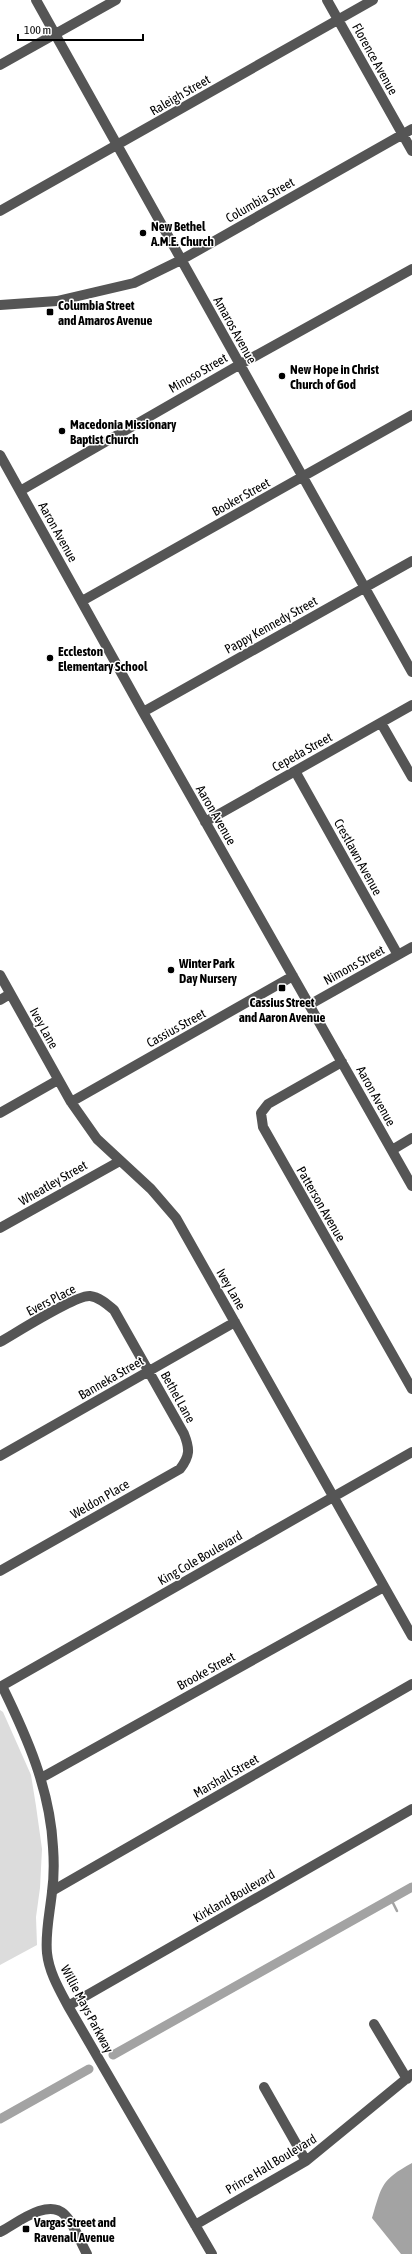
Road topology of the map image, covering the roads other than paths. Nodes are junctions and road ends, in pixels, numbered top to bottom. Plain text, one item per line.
1 (36, 0) edge
2 (116, 0) edge
3 (327, 0) edge
4 (374, 0) edge
5 (339, 20) junction
6 (55, 34) junction
7 (0, 65) edge
8 (407, 132) edge
9 (117, 146) junction
10 (412, 151) edge
11 (0, 211) edge
12 (181, 260) junction
13 (412, 269) edge
14 (0, 305) edge
15 (239, 365) junction
16 (412, 415) edge
17 (0, 455) edge
18 (304, 477) junction
19 (20, 491) junction
20 (412, 561) edge
21 (364, 588) junction
22 (82, 601) junction
23 (412, 672) edge
24 (412, 705) edge
25 (143, 712) junction
26 (382, 722) junction
27 (295, 771) junction
28 (412, 777) edge
29 (205, 822) junction
30 (412, 947) edge
31 (398, 955) junction
32 (0, 976) edge
33 (293, 976) junction
34 (10, 994) junction
35 (0, 1000) edge
36 (309, 1005) junction
37 (342, 1062) junction
38 (58, 1080) junction
39 (71, 1102) junction
40 (0, 1113) edge
41 (412, 1138) edge
42 (392, 1150) junction
43 (120, 1160) junction
44 (412, 1186) edge
45 (0, 1228) edge
46 (114, 1310) joint
47 (235, 1322) junction
48 (0, 1342) edge
49 (148, 1372) junction
50 (412, 1389) edge
51 (184, 1434) joint
52 (412, 1452) edge
53 (0, 1456) edge
54 (333, 1497) junction
55 (0, 1570) edge
56 (384, 1586) junction
57 (412, 1636) edge
58 (412, 1684) edge
59 (1, 1686) edge
60 (41, 1778) junction
61 (412, 1809) edge
62 (52, 1890) junction
63 (68, 2006) junction
64 (374, 2024) dead end
65 (409, 2076) edge
66 (264, 2087) dead end
67 (306, 2161) junction
68 (195, 2224) junction
69 (0, 2232) edge
70 (87, 2254) edge
71 (212, 2254) edge

1 - 6 street, Amaros Avenue
2 - 6 street
3 - 5 street, Florence Avenue
4 - 5 street, Raleigh Street
5 - 8 street, Florence Avenue
5 - 9 street, Raleigh Street
6 - 7 street
6 - 9 street, Amaros Avenue
8 - 10 street, Florence Avenue
8 - 12 street, Columbia Street
9 - 11 street, Raleigh Street
9 - 12 street, Amaros Avenue
12 - 14 street, Columbia Street
12 - 15 street, Amaros Avenue
13 - 15 street, Minoso Street
15 - 18 street, Amaros Avenue
15 - 19 street, Minoso Street
16 - 18 street, Booker Street
17 - 19 street, Aaron Avenue
18 - 21 street, Amaros Avenue
18 - 22 street, Booker Street
19 - 22 street, Aaron Avenue
20 - 21 street, Pappy Kennedy Street
21 - 23 street, Amaros Avenue
21 - 25 street, Pappy Kennedy Street
22 - 25 street, Aaron Avenue
24 - 26 street, Cepeda Street
25 - 29 street, Aaron Avenue
26 - 27 street, Cepeda Street
26 - 28 street
27 - 29 street, Cepeda Street
27 - 31 street, Crestlawn Avenue
29 - 33 street, Aaron Avenue
30 - 31 street, Nimons Street
31 - 36 street, Nimons Street
32 - 34 street, Ivey Lane
33 - 36 street, Aaron Avenue
33 - 39 street, Cassius Street
34 - 35 street
34 - 38 street, Ivey Lane
36 - 37 street, Aaron Avenue
37 - 42 street, Aaron Avenue
37 - 50 street, Patterson Avenue
38 - 39 street, Ivey Lane
38 - 40 street
39 - 43 street, Ivey Lane
41 - 42 street
42 - 44 street, Aaron Avenue
43 - 45 street, Wheatley Street
43 - 47 street, Ivey Lane
46 - 48 street, Evers Place
46 - 49 street, Bethel Lane
47 - 49 street, Banneka Street
47 - 54 street, Ivey Lane
49 - 51 street, Bethel Lane
49 - 53 street, Banneka Street
51 - 55 street, Weldon Place
52 - 54 street, King Cole Boulevard
54 - 56 street, Ivey Lane
54 - 59 street, King Cole Boulevard
56 - 57 street, Ivey Lane
56 - 60 street, Brooke Street
58 - 62 street, Marshall Street
59 - 60 street, Willie Mays Parkway
60 - 62 street, Willie Mays Parkway
61 - 63 street, Kirkland Boulevard
62 - 63 street, Willie Mays Parkway
63 - 68 street, Willie Mays Parkway
64 - 65 street
65 - 67 street, Prince Hall Boulevard
66 - 67 street
67 - 68 street, Prince Hall Boulevard
68 - 71 street, Willie Mays Parkway
69 - 70 street

